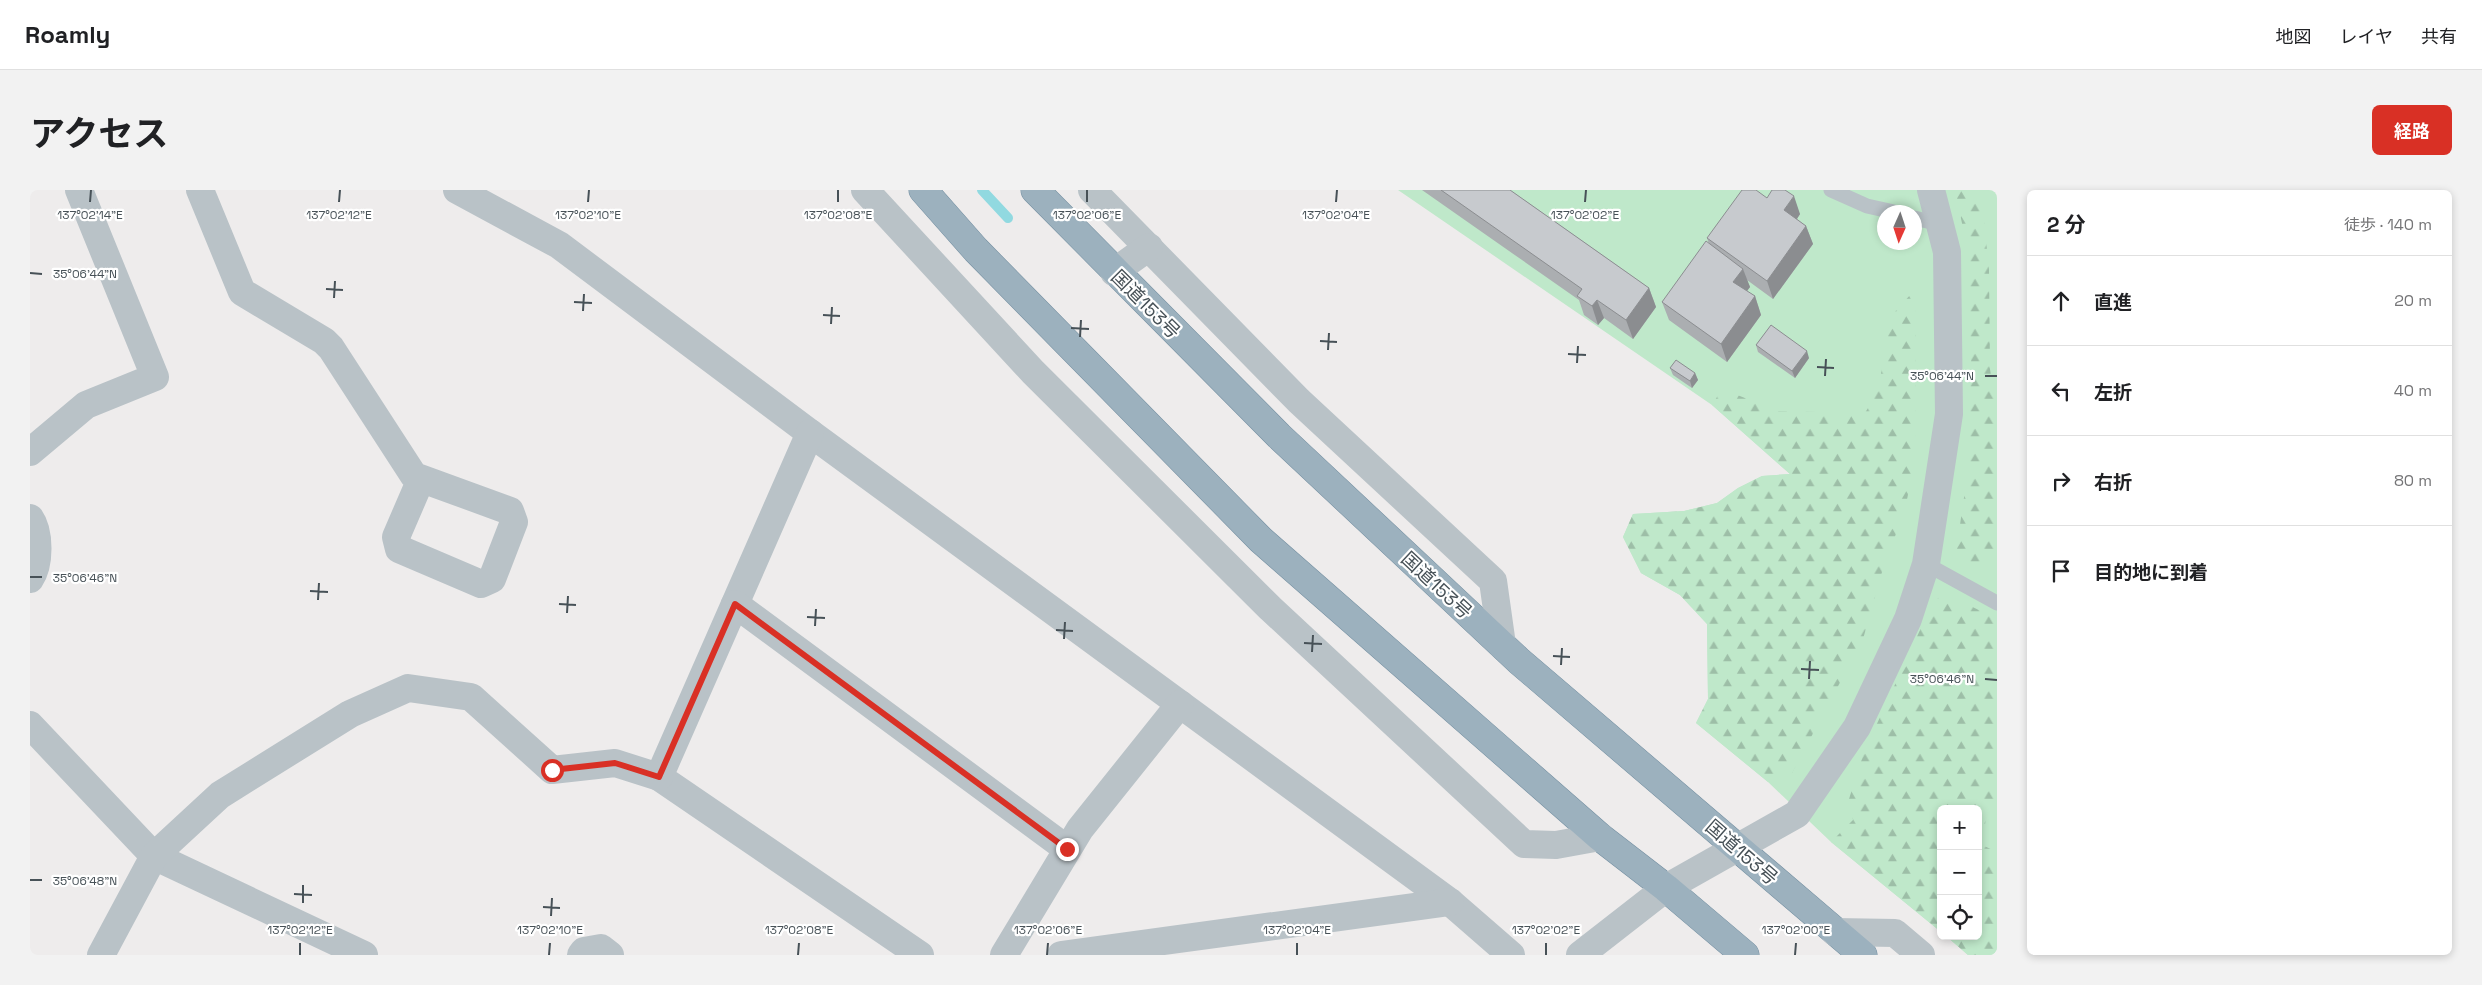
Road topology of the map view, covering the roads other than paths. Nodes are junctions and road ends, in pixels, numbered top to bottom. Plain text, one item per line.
1 (79, 190) edge
2 (200, 190) edge
3 (457, 190) edge
4 (865, 190) edge
5 (923, 190) edge
6 (1035, 190) edge
7 (1092, 190) edge
8 (1831, 190) edge
9 (1931, 190) edge
10 (1877, 208) edge
11 (1927, 221) edge
12 (1149, 247) junction
13 (1114, 272) junction
14 (810, 433) junction
15 (30, 452) edge
16 (422, 479) dead end
17 (30, 518) edge
18 (1926, 564) junction
19 (30, 579) edge
20 (1997, 603) edge
21 (735, 604) junction
22 (1502, 645) junction
23 (1180, 704) junction
24 (30, 725) edge
25 (659, 777) junction
26 (1600, 837) junction
27 (1736, 847) junction
28 (1067, 849) junction
29 (154, 856) junction
30 (1666, 888) junction
31 (1450, 902) junction
32 (1835, 932) junction
33 (101, 955) edge
34 (364, 955) edge
35 (581, 955) edge
36 (610, 955) edge
37 (920, 955) edge
38 (1004, 955) edge
39 (1061, 955) edge
40 (1511, 955) edge
41 (1580, 955) edge
42 (1745, 955) edge
43 (1863, 955) edge
44 (1921, 955) edge

1 - 15 street
2 - 16 street
3 - 14 street
4 - 26 street
5 - 26 highway
6 - 13 highway, 国道153号
7 - 12 street
8 - 10 lane
9 - 11 street
11 - 18 street
12 - 13 street
12 - 22 street
13 - 22 highway, 国道153号
14 - 21 street
14 - 23 street
17 - 19 street
18 - 20 lane
18 - 27 street
21 - 25 street
21 - 28 street
22 - 27 highway, 国道153号
23 - 28 street
23 - 31 street
24 - 29 street
25 - 29 street
25 - 37 street
26 - 30 highway
27 - 30 street
27 - 32 highway, 国道153号
28 - 38 street
29 - 33 street
29 - 34 street
30 - 41 street
30 - 42 highway
31 - 39 street
31 - 40 street
32 - 43 highway, 国道153号
32 - 44 street
35 - 36 street

